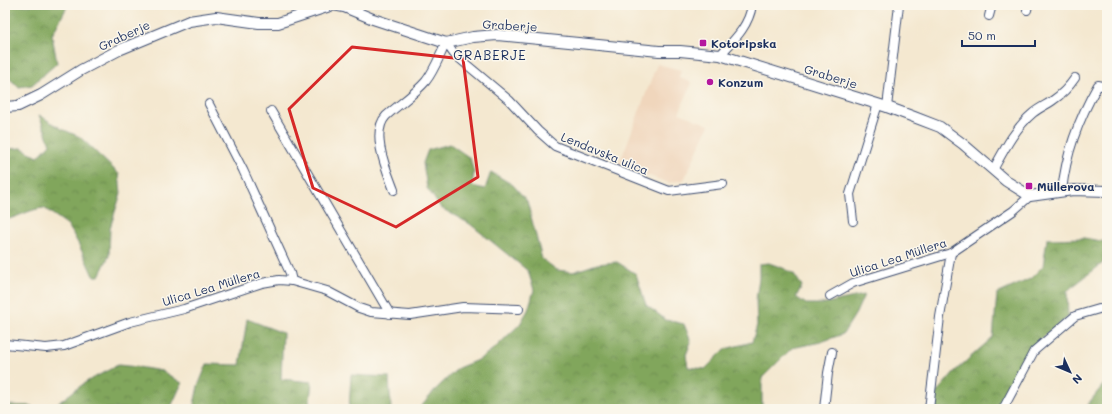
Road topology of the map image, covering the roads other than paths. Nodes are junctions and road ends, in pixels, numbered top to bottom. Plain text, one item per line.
1 (752, 5) edge
2 (899, 5) edge
3 (992, 5) edge
4 (989, 16) dead end
5 (446, 43) junction
6 (720, 55) junction
7 (1075, 78) dead end
8 (1107, 87) edge
9 (209, 104) dead end
10 (883, 105) junction
11 (5, 107) edge
12 (271, 111) dead end
13 (993, 170) junction
14 (723, 184) dead end
15 (394, 190) dead end
16 (1062, 191) junction
17 (1107, 191) edge
18 (1030, 196) junction
19 (853, 221) dead end
20 (951, 253) junction
21 (292, 281) junction
22 (830, 296) dead end
23 (1099, 309) dead end
24 (519, 310) dead end
25 (390, 314) junction
26 (5, 344) edge
27 (832, 352) dead end
28 (824, 409) edge
29 (929, 409) edge
30 (1004, 409) edge

1 - 6 street
2 - 10 street
3 - 4 street
5 - 6 street, Graberje
5 - 11 street, Graberje
5 - 14 street, Lendavska ulica
5 - 15 street
6 - 10 street, Graberje
7 - 13 street
8 - 16 street
9 - 21 street
10 - 13 street, Graberje
10 - 19 street
12 - 25 street
13 - 18 street, Graberje
16 - 17 street
16 - 18 street
18 - 20 street, Ulica Lea Müllera
20 - 22 street, Ulica Lea Müllera
20 - 29 street
21 - 25 street, Ulica Lea Müllera
21 - 26 street, Ulica Lea Müllera
23 - 30 street
24 - 25 street, Ulica Lea Müllera
27 - 28 street

